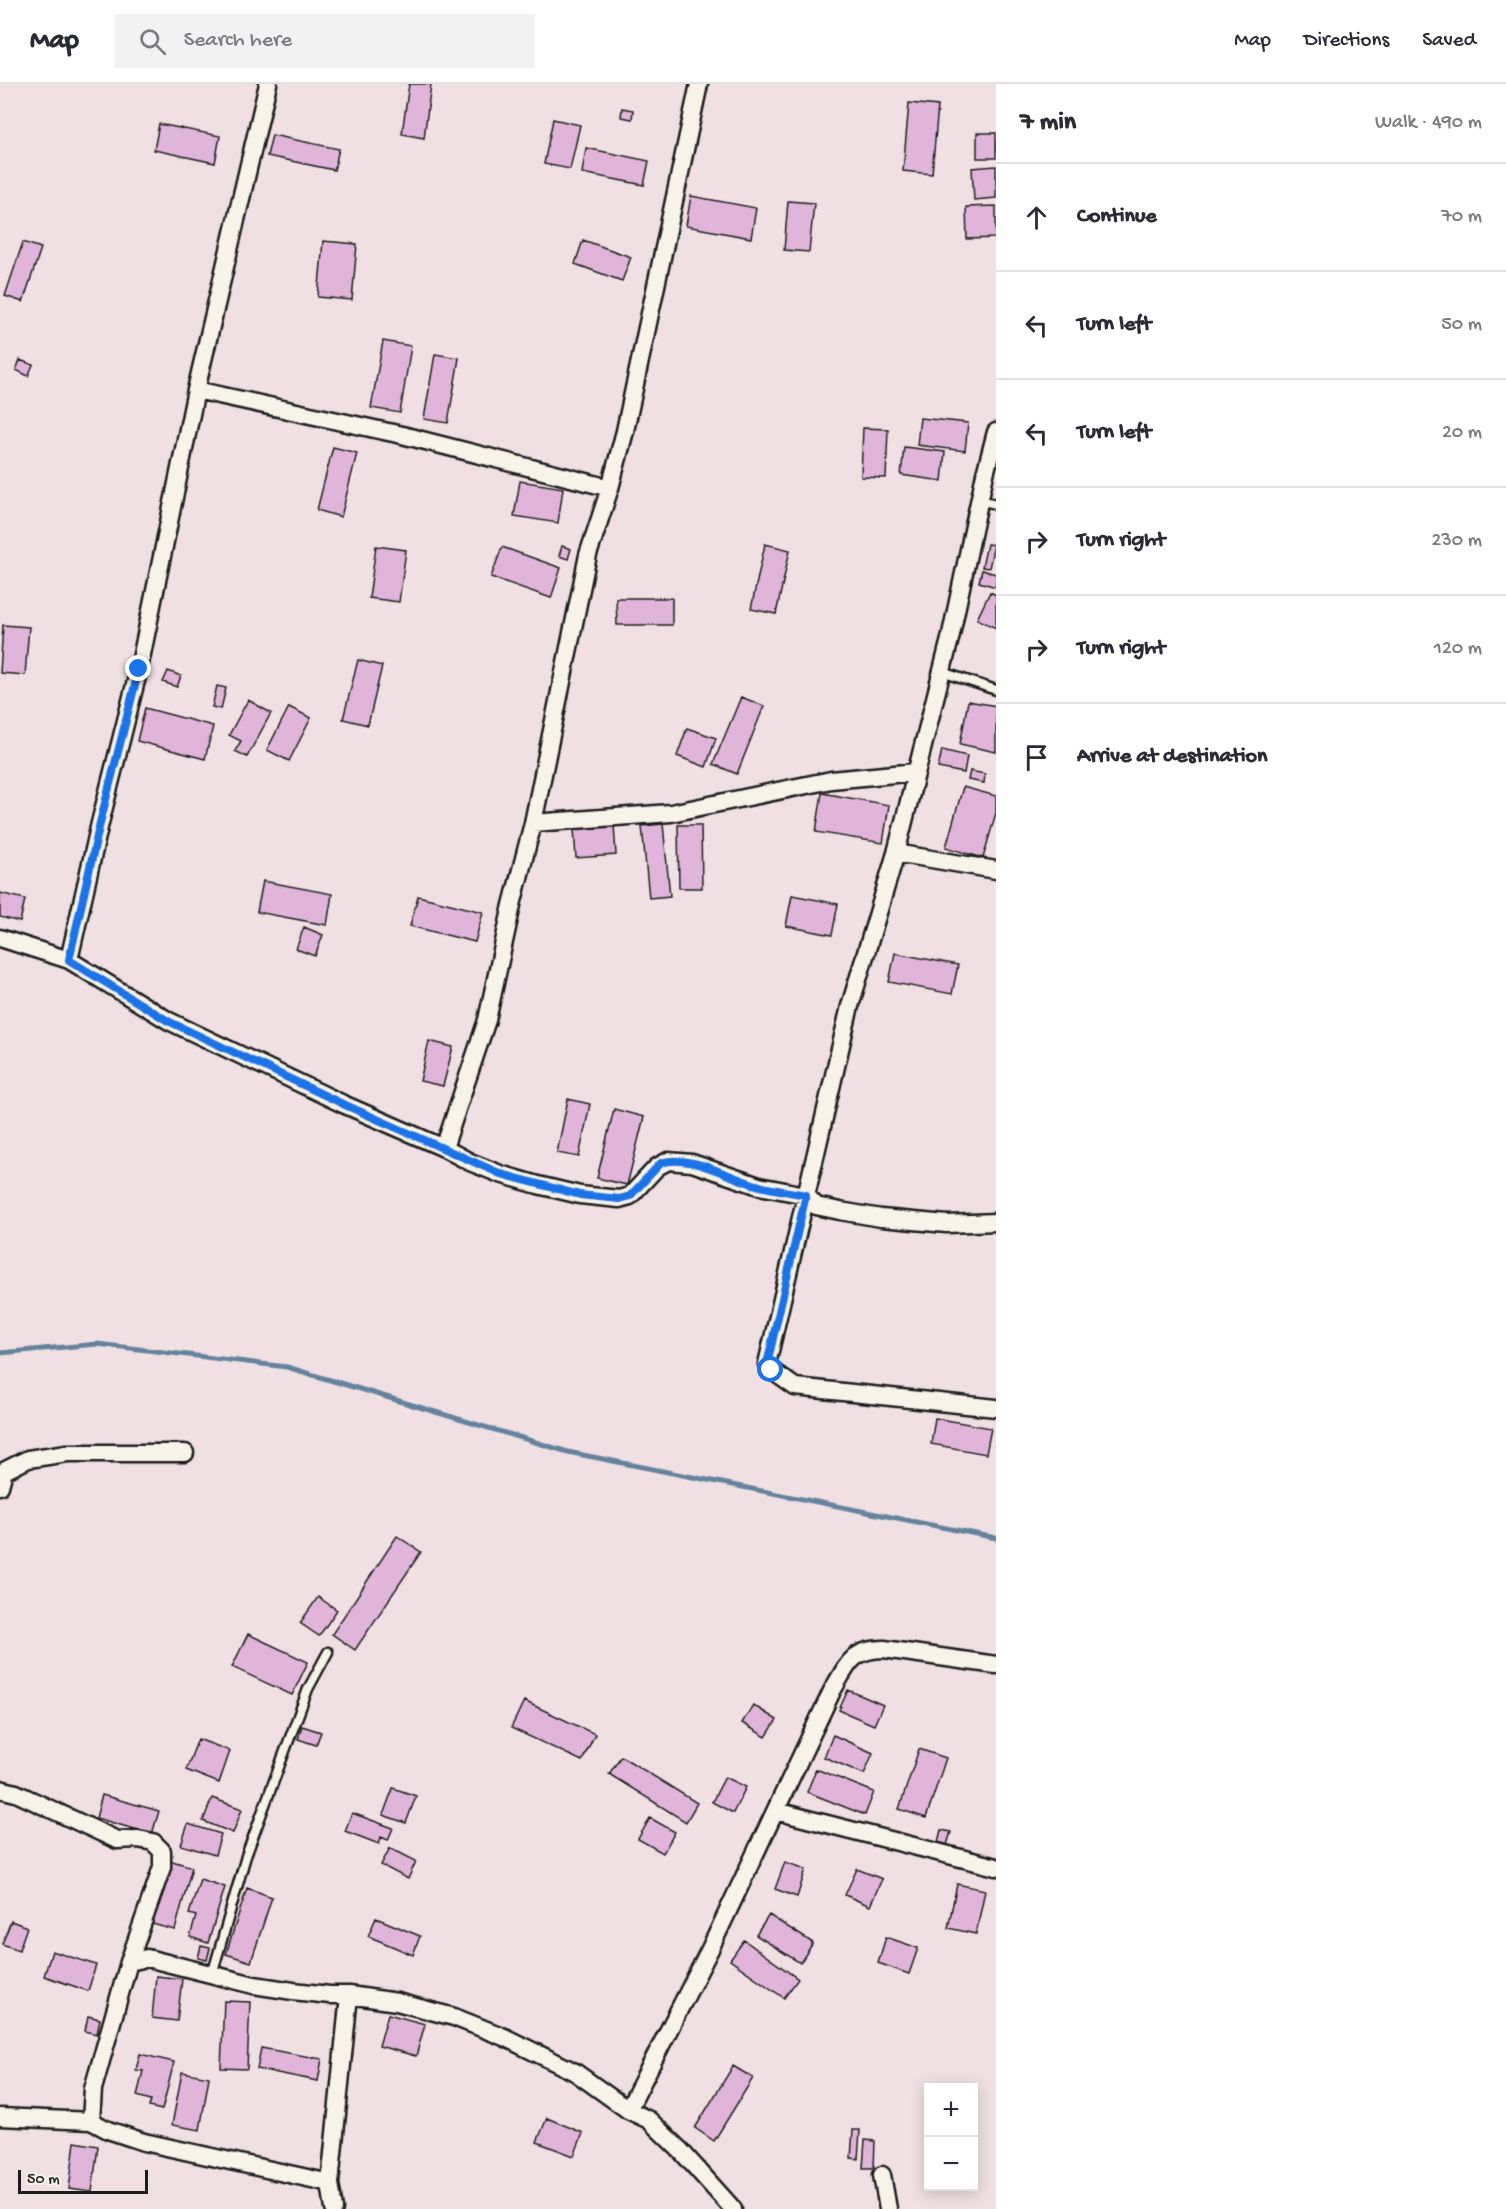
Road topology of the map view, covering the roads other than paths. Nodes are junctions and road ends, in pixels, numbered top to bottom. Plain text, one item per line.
1 (268, 84) edge
2 (699, 84) edge
3 (196, 390) junction
4 (996, 432) edge
5 (610, 488) junction
6 (979, 500) junction
7 (996, 504) edge
8 (942, 672) junction
9 (996, 690) edge
10 (916, 772) junction
11 (533, 823) junction
12 (896, 853) junction
13 (996, 870) edge
14 (0, 938) edge
15 (69, 960) junction
16 (444, 1148) junction
17 (806, 1195) junction
18 (996, 1222) edge
19 (996, 1407) edge
20 (185, 1453) dead end
21 (0, 1486) edge
22 (328, 1652) dead end
23 (996, 1665) edge
24 (0, 1789) edge
25 (776, 1811) junction
26 (996, 1867) edge
27 (129, 1962) junction
28 (212, 1974) junction
29 (349, 1995) junction
30 (628, 2110) junction
31 (0, 2117) edge
32 (91, 2121) junction
33 (882, 2175) dead end
34 (330, 2183) junction
35 (334, 2209) edge
36 (733, 2209) edge
37 (888, 2209) edge

1 - 3 street
2 - 5 street
3 - 5 street
3 - 15 street
4 - 6 street
5 - 11 street
6 - 7 lane
6 - 8 street
8 - 9 lane
8 - 10 street
10 - 11 street
10 - 12 street
11 - 16 street
12 - 13 street
12 - 17 street
14 - 15 street
15 - 16 street
16 - 17 street
17 - 18 street
17 - 19 street
20 - 21 street
22 - 28 lane
23 - 25 street
24 - 27 street
25 - 26 street
25 - 30 street
27 - 28 street
27 - 32 street
28 - 29 street
29 - 30 street
29 - 34 street
30 - 36 street
31 - 32 street
32 - 34 street
33 - 37 street
34 - 35 street

